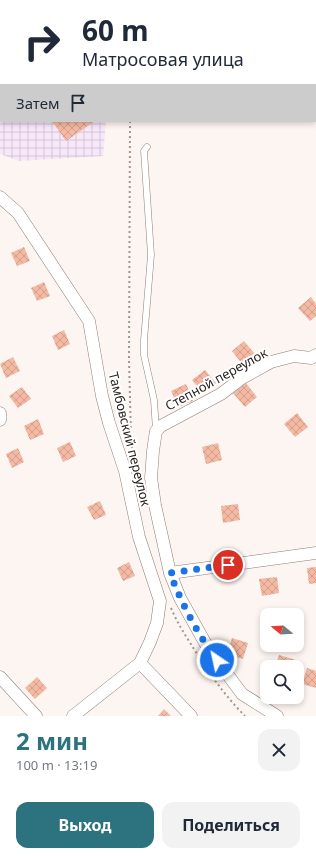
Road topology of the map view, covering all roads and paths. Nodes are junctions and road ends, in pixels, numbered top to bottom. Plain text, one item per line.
1 (147, 147) dead end
2 (0, 197) edge
3 (314, 358) edge
4 (0, 413) edge
5 (0, 420) edge
6 (156, 431) junction
7 (316, 553) edge
8 (170, 573) junction
9 (140, 663) junction
10 (0, 677) edge
11 (36, 716) edge
12 (73, 716) edge
13 (191, 716) edge
14 (277, 716) edge

1 - 6 lane
2 - 9 street, Тамбовский переулок
3 - 6 street, Степной переулок
4 - 5 street
6 - 8 street
7 - 8 street
8 - 14 street
9 - 12 street
9 - 13 street
10 - 11 street

